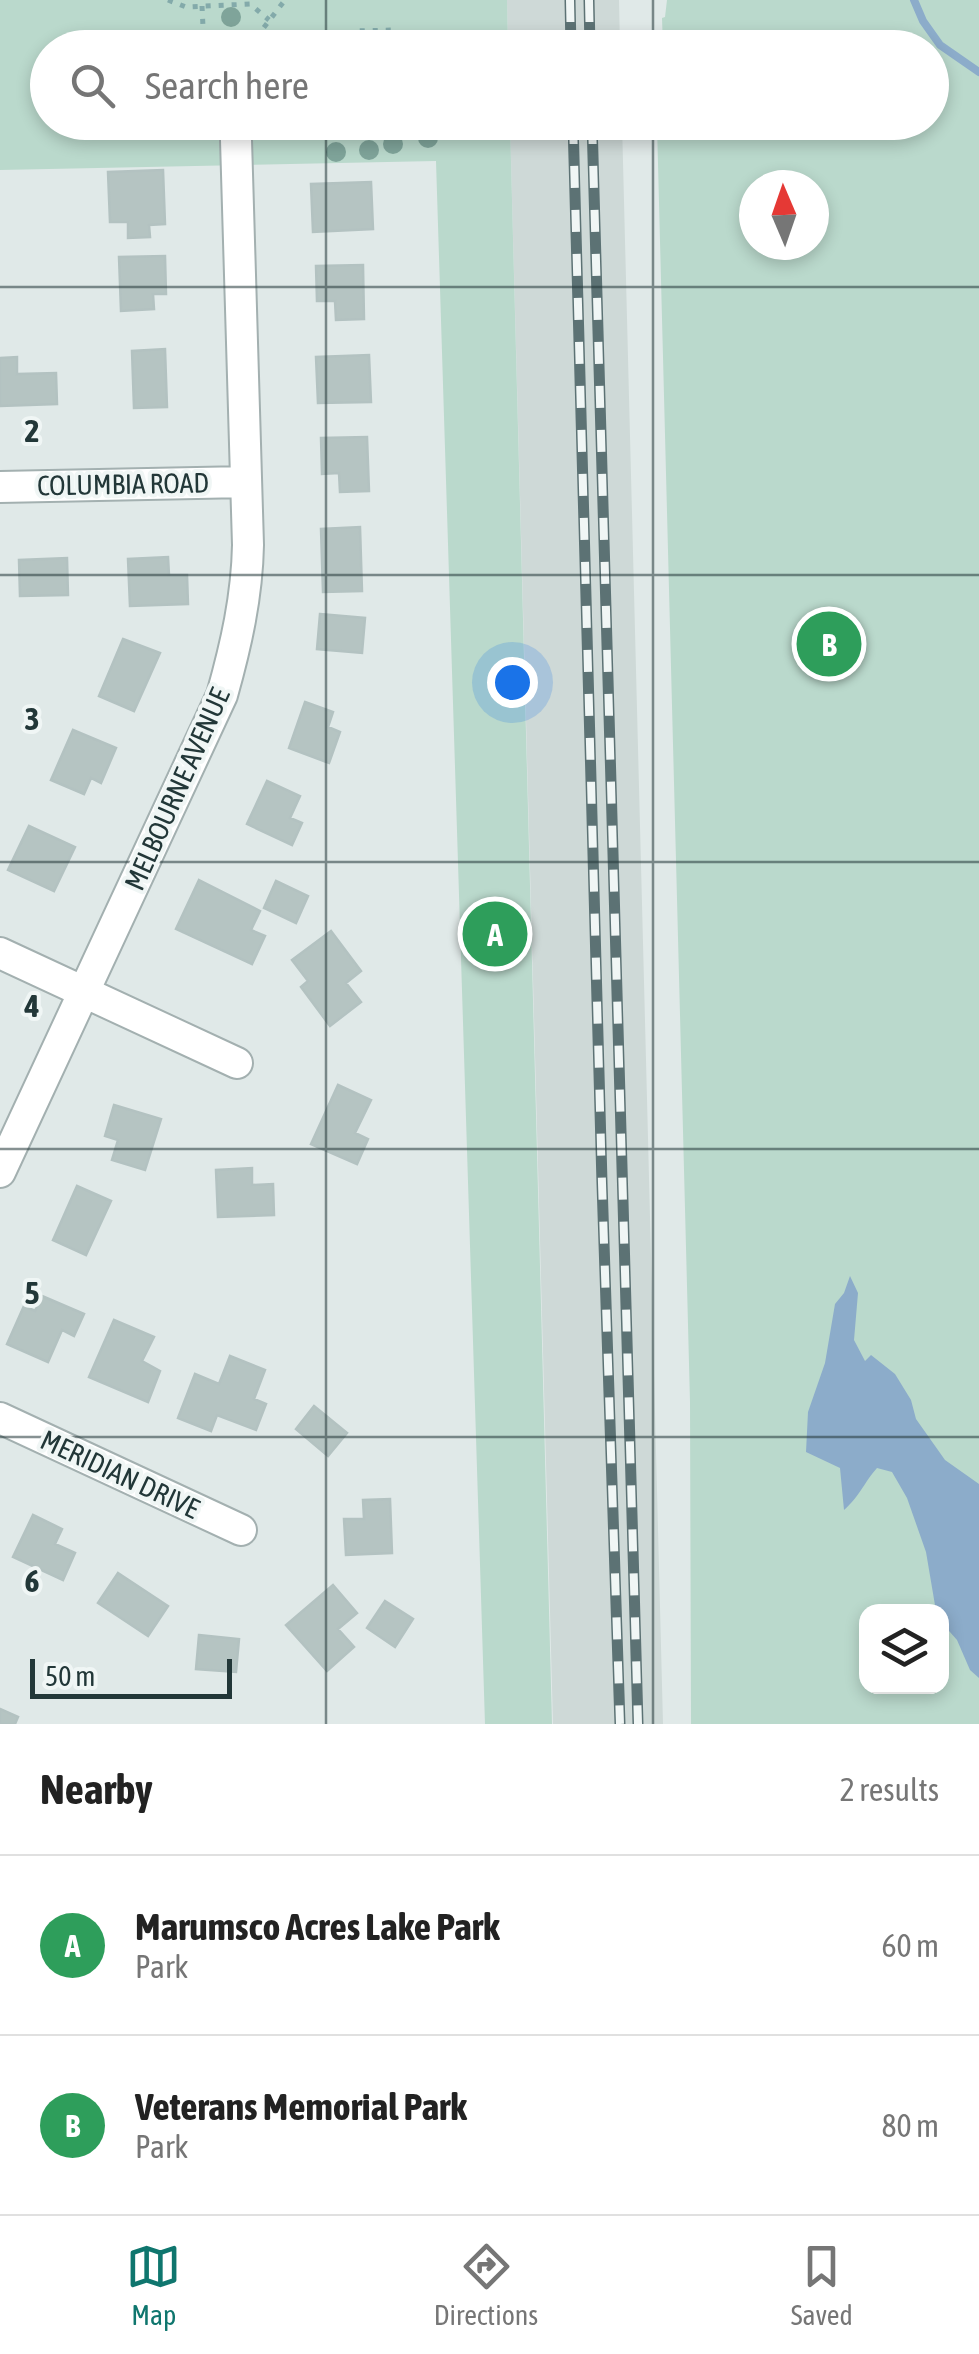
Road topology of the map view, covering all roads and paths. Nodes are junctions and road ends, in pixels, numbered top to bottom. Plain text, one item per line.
1 (168, 0) edge
2 (285, 0) edge
3 (250, 2) edge
4 (202, 6) junction
5 (269, 20) junction
6 (203, 30) edge
7 (262, 30) edge
8 (353, 30) edge
9 (396, 30) dead end
10 (236, 140) dead end
11 (246, 482) junction
12 (0, 487) edge
13 (0, 953) edge
14 (84, 992) junction
15 (237, 1063) dead end
16 (0, 1172) edge
17 (0, 1418) edge
18 (241, 1530) dead end

1 - 4 path
2 - 5 path
3 - 4 path
3 - 5 path
4 - 6 path
5 - 7 path
8 - 9 path
10 - 11 street, MELBOURNE AVENUE
11 - 12 street, COLUMBIA ROAD
11 - 14 street, MELBOURNE AVENUE
13 - 14 street
14 - 15 street
14 - 16 street, MELBOURNE AVENUE
17 - 18 street, MERIDIAN DRIVE

